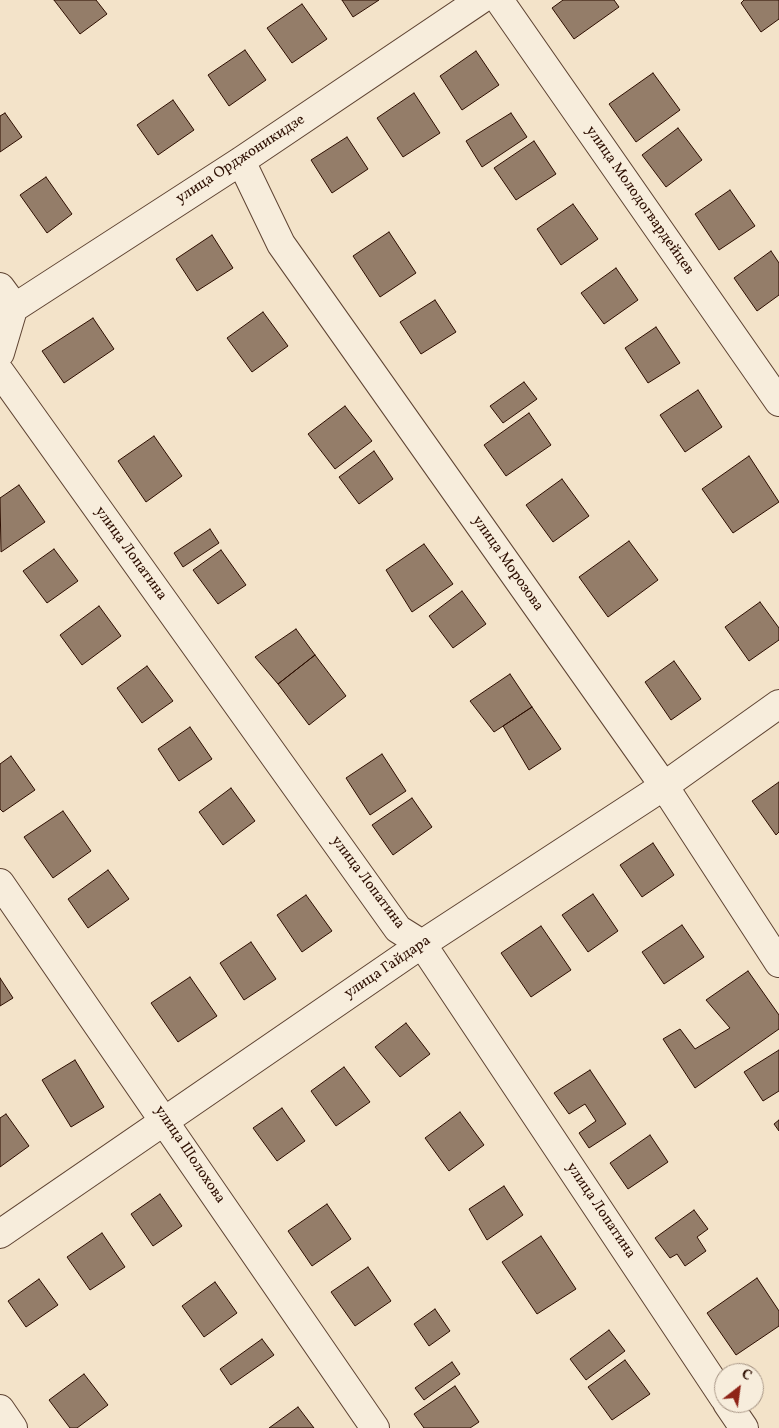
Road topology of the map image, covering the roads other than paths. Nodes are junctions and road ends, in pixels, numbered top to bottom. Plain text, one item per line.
1 (480, 0) edge
2 (500, 0) edge
3 (241, 161) junction
4 (5, 303) edge
5 (0, 353) edge
6 (0, 372) edge
7 (779, 402) edge
8 (779, 704) edge
9 (664, 786) junction
10 (0, 883) edge
11 (422, 944) junction
12 (779, 963) edge
13 (165, 1120) junction
14 (0, 1234) edge
15 (714, 1383) edge
16 (0, 1409) edge
17 (734, 1413) edge
18 (13, 1428) edge
19 (375, 1428) edge
20 (744, 1428) edge

1 - 3 street, улица Орджоникидзе
2 - 7 street, улица Молодогвардейцев
3 - 4 street, улица Орджоникидзе
3 - 9 street, улица Морозова
4 - 5 street
6 - 11 street, улица Лопатина
8 - 9 street, улица Гайдара
9 - 11 street, улица Гайдара
9 - 12 street, улица Морозова
10 - 13 street, улица Шолохова
11 - 13 street, улица Гайдара
11 - 15 street, улица Лопатина
13 - 14 street, улица Гайдара
13 - 19 street, улица Шолохова
16 - 18 street
17 - 20 street

